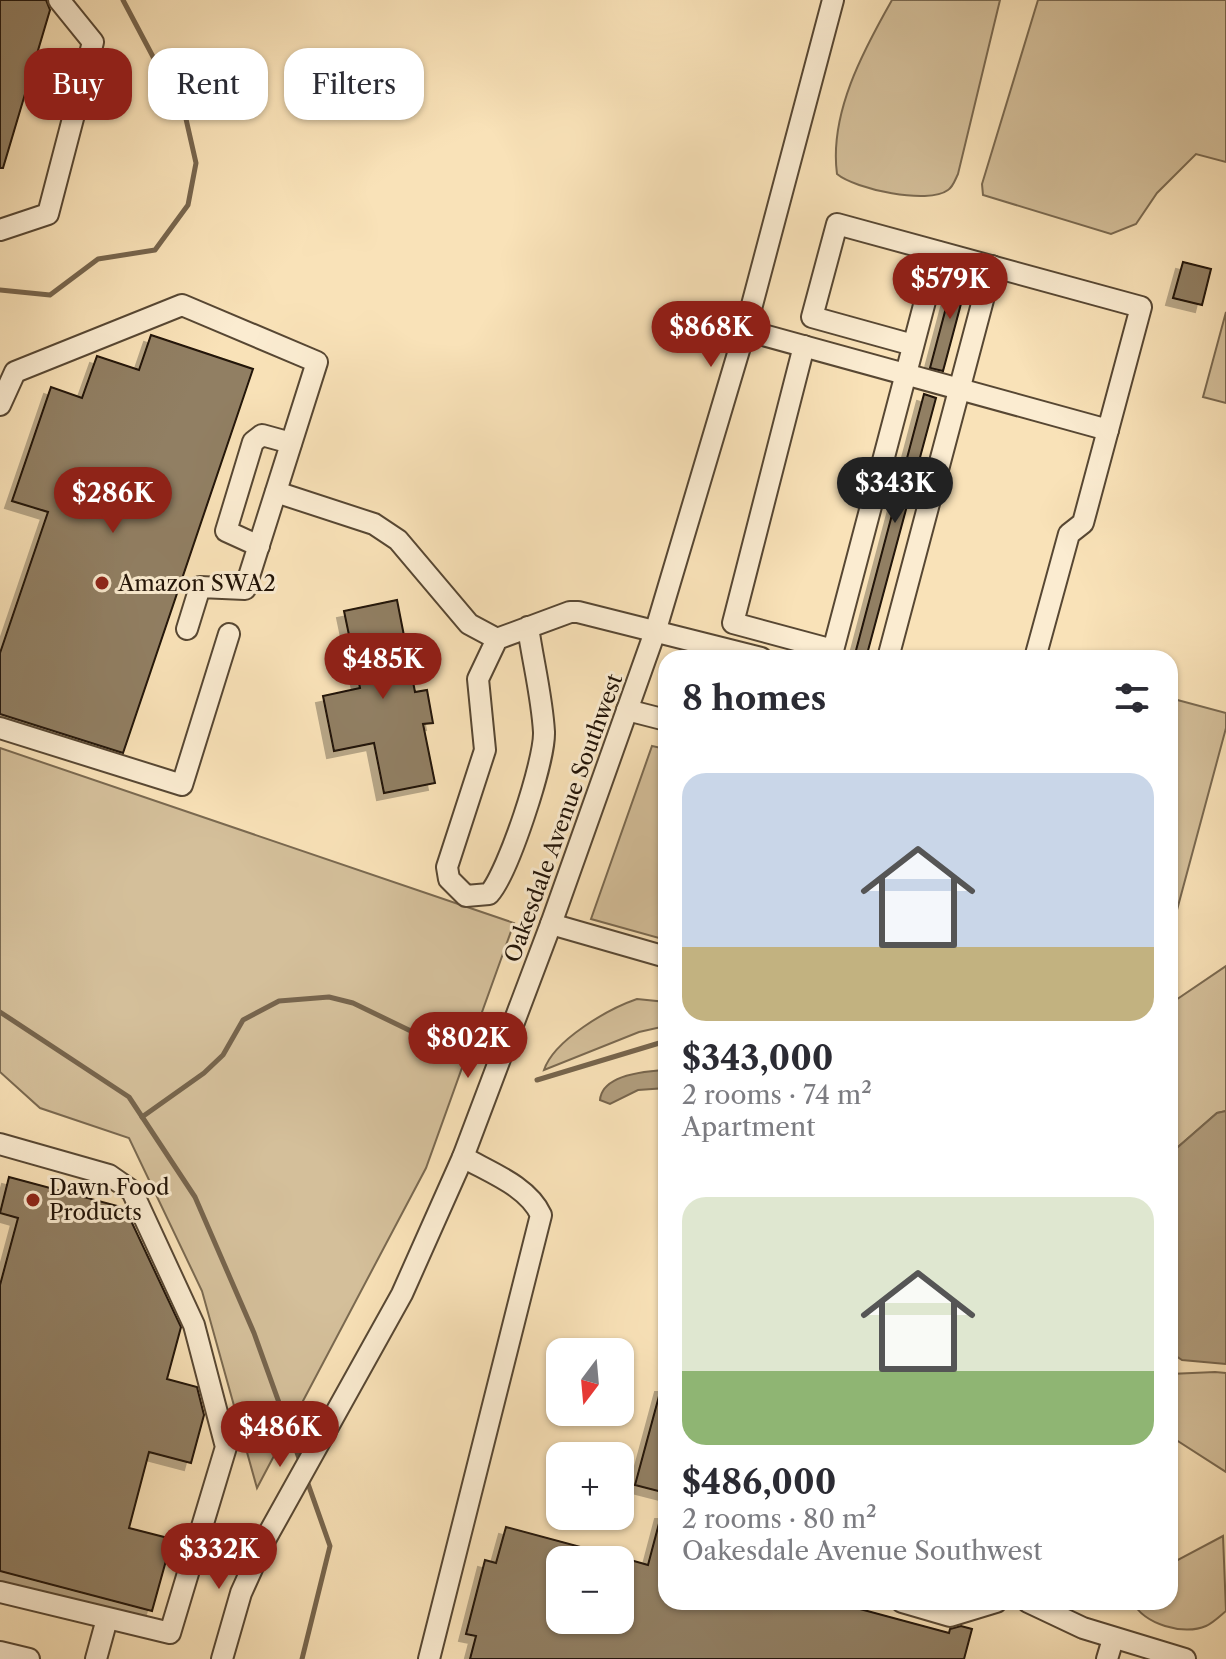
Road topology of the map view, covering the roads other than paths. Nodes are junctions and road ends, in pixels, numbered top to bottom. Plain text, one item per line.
1 (59, 0) edge
2 (833, 0) edge
3 (0, 230) edge
4 (938, 252) junction
5 (992, 266) junction
6 (745, 330) junction
7 (913, 345) junction
8 (804, 346) junction
9 (906, 374) junction
10 (960, 389) junction
11 (0, 405) edge
12 (1108, 430) junction
13 (291, 443) junction
14 (276, 492) junction
15 (259, 546) junction
16 (528, 627) junction
17 (187, 629) dead end
18 (656, 629) junction
19 (229, 634) dead end
20 (497, 639) junction
21 (732, 650) edge
22 (819, 650) edge
23 (833, 650) edge
24 (890, 650) edge
25 (1037, 650) edge
26 (627, 710) junction
27 (658, 718) edge
28 (0, 728) edge
29 (551, 924) junction
30 (658, 955) edge
31 (0, 1144) edge
32 (463, 1157) junction
33 (0, 1592) edge
34 (929, 1610) edge
35 (970, 1610) edge
36 (1046, 1610) edge
37 (107, 1619) junction
38 (1113, 1639) junction
39 (0, 1652) edge
40 (29, 1659) edge
41 (96, 1659) edge
42 (222, 1659) edge
43 (429, 1659) edge
44 (1107, 1659) edge
45 (1185, 1659) edge

1 - 3 street
2 - 6 street, Oakesdale Avenue Southwest
4 - 5 street
4 - 7 street
4 - 7 street
5 - 10 street
5 - 12 street
6 - 8 street
6 - 18 street, Oakesdale Avenue Southwest
7 - 9 street
8 - 9 street
8 - 22 street
9 - 10 street
9 - 23 street
10 - 12 street
10 - 24 street
11 - 13 street
12 - 25 street
13 - 14 street
13 - 15 street
14 - 15 street
14 - 20 street
15 - 17 street
16 - 18 street
16 - 20 street
16 - 20 street
18 - 21 street
18 - 26 street, Oakesdale Avenue Southwest
19 - 28 street
26 - 27 street
26 - 29 street, Oakesdale Avenue Southwest
29 - 30 street
29 - 32 street, Oakesdale Avenue Southwest
31 - 37 street
32 - 42 street, Oakesdale Avenue Southwest
32 - 43 street
33 - 37 street
34 - 35 street
36 - 38 street
37 - 41 street
38 - 44 street
38 - 45 street
39 - 40 street

